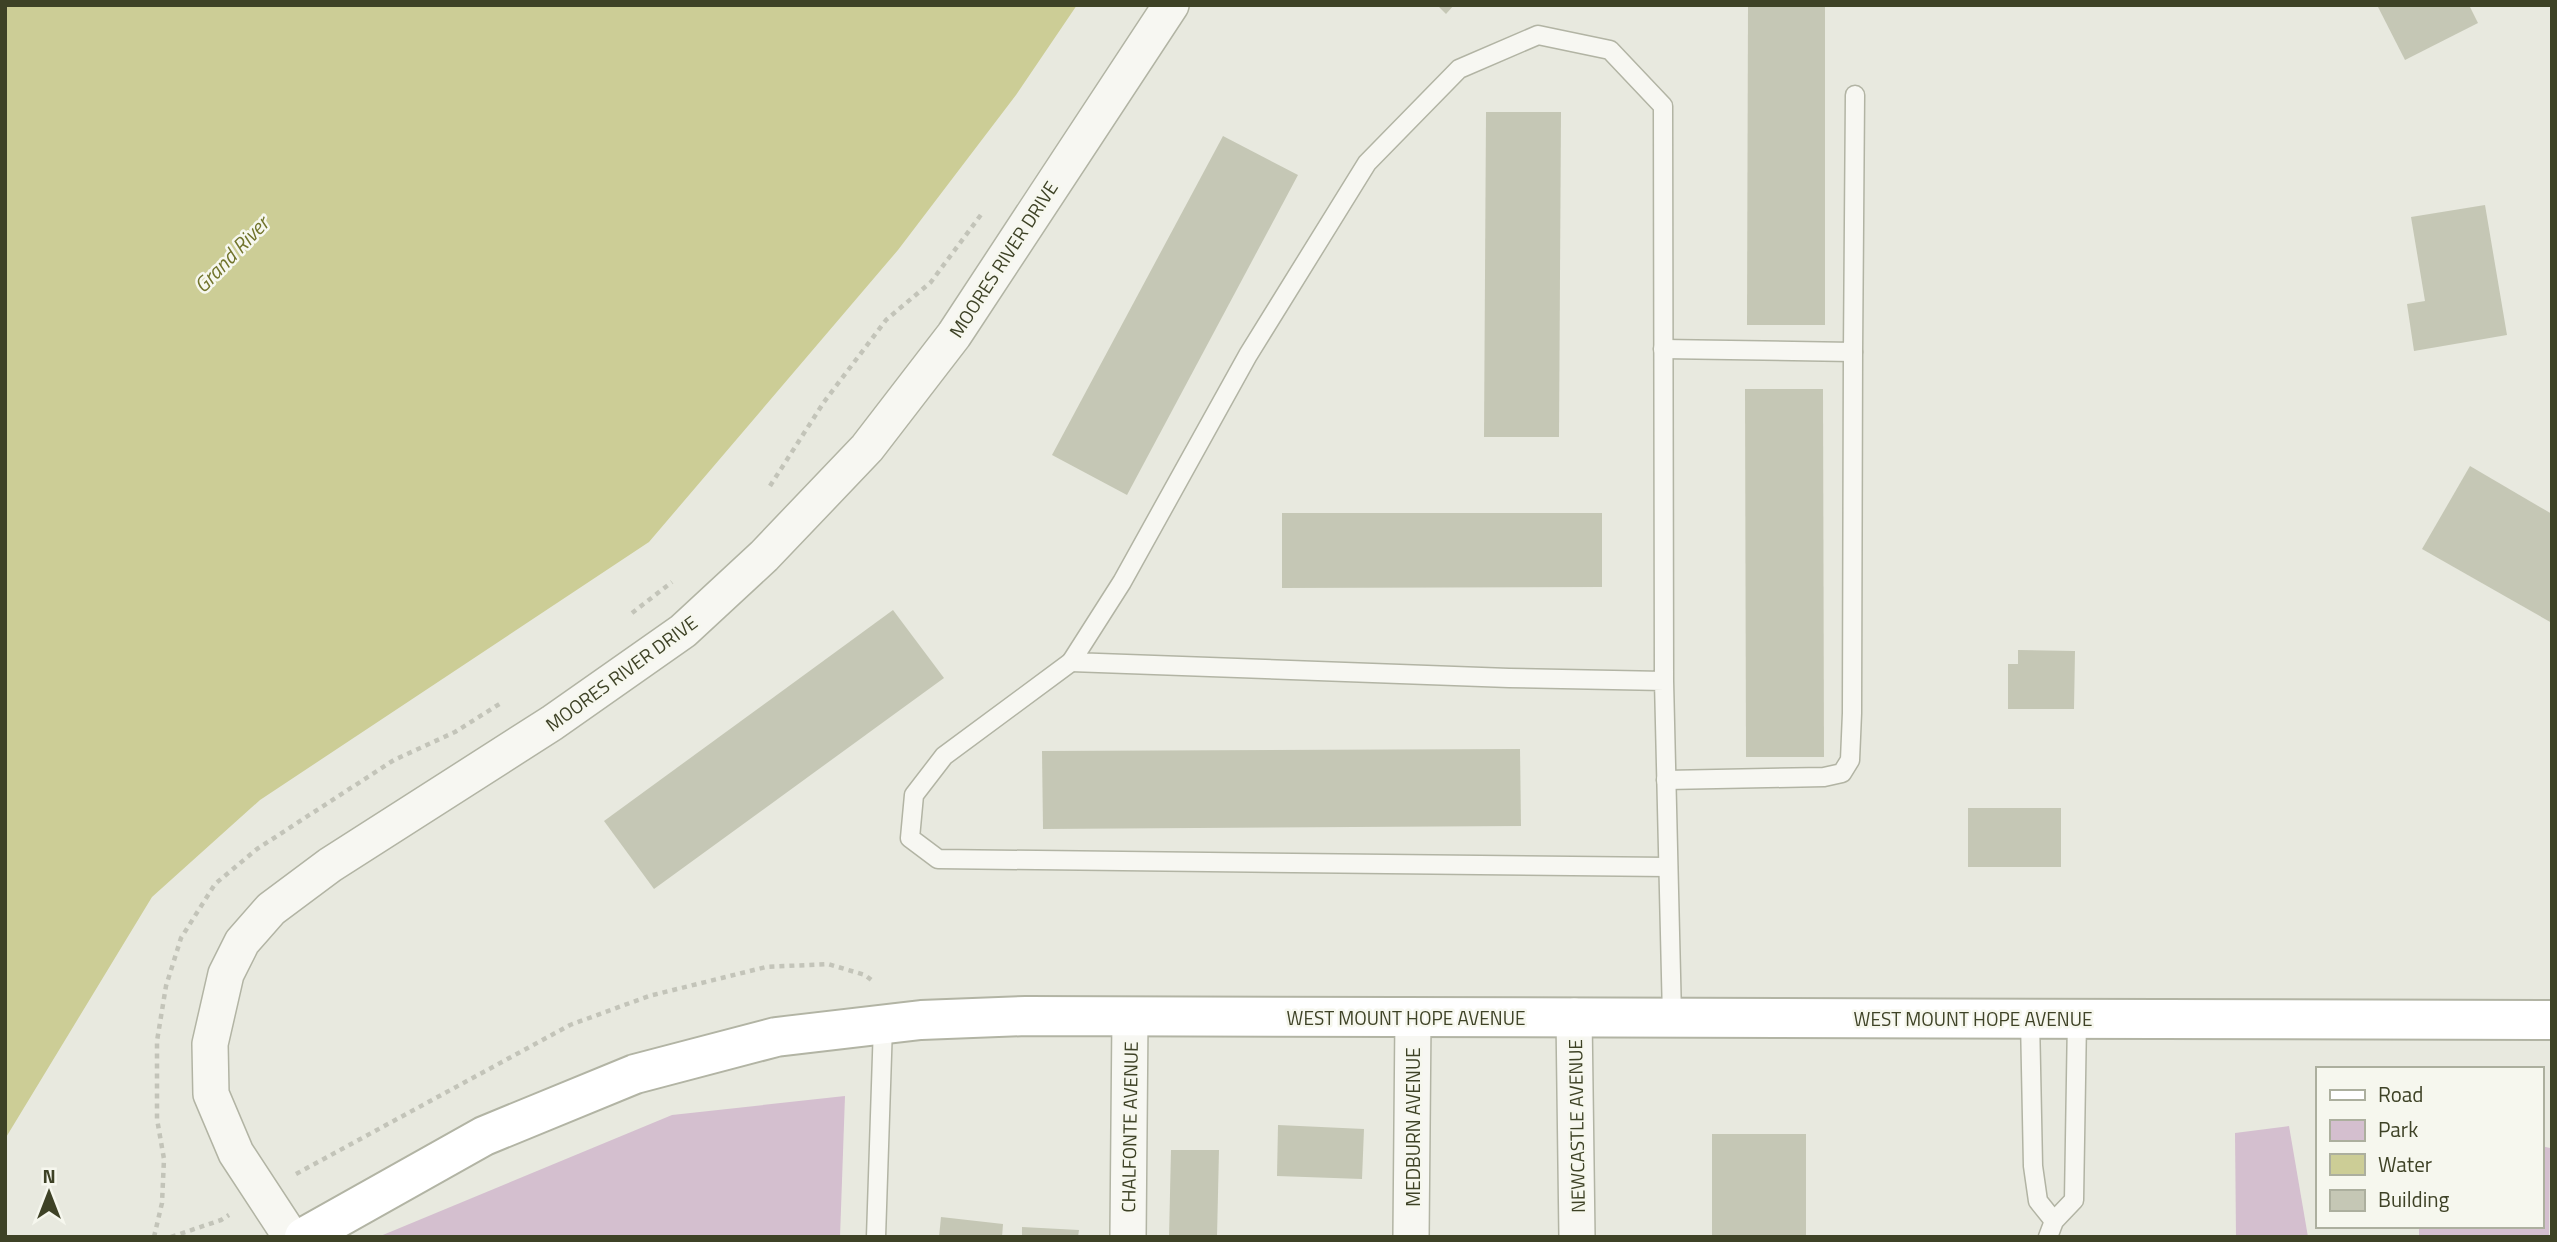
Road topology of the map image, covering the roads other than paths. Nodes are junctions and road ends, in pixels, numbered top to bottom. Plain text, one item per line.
1 (1171, 5) edge
2 (1855, 95) dead end
3 (1663, 349) junction
4 (1853, 352) junction
5 (1071, 662) junction
6 (1664, 681) junction
7 (1666, 780) junction
8 (1668, 867) junction
9 (1574, 1016) junction
10 (1130, 1017) junction
11 (1413, 1017) junction
12 (1672, 1017) junction
13 (2030, 1019) junction
14 (2077, 1019) junction
15 (2552, 1020) edge
16 (883, 1025) junction
17 (2051, 1229) edge
18 (290, 1237) edge
19 (304, 1237) edge
20 (876, 1237) edge
21 (1128, 1237) edge
22 (1411, 1237) edge
23 (1577, 1237) edge

1 - 18 street, MOORES RIVER DRIVE
2 - 4 lane
3 - 4 lane
3 - 5 lane
3 - 6 lane
4 - 7 lane
5 - 6 lane
5 - 8 lane
6 - 7 lane
7 - 8 lane
8 - 12 lane
9 - 11 street, WEST MOUNT HOPE AVENUE
9 - 12 street, WEST MOUNT HOPE AVENUE
9 - 23 street, NEWCASTLE AVENUE
10 - 11 street, WEST MOUNT HOPE AVENUE
10 - 16 street, WEST MOUNT HOPE AVENUE
10 - 21 street, CHALFONTE AVENUE
11 - 22 street, MEDBURN AVENUE
12 - 13 street, WEST MOUNT HOPE AVENUE
13 - 14 street, WEST MOUNT HOPE AVENUE
13 - 17 lane
14 - 15 street, WEST MOUNT HOPE AVENUE
14 - 17 lane
16 - 19 street, WEST MOUNT HOPE AVENUE
16 - 20 lane

